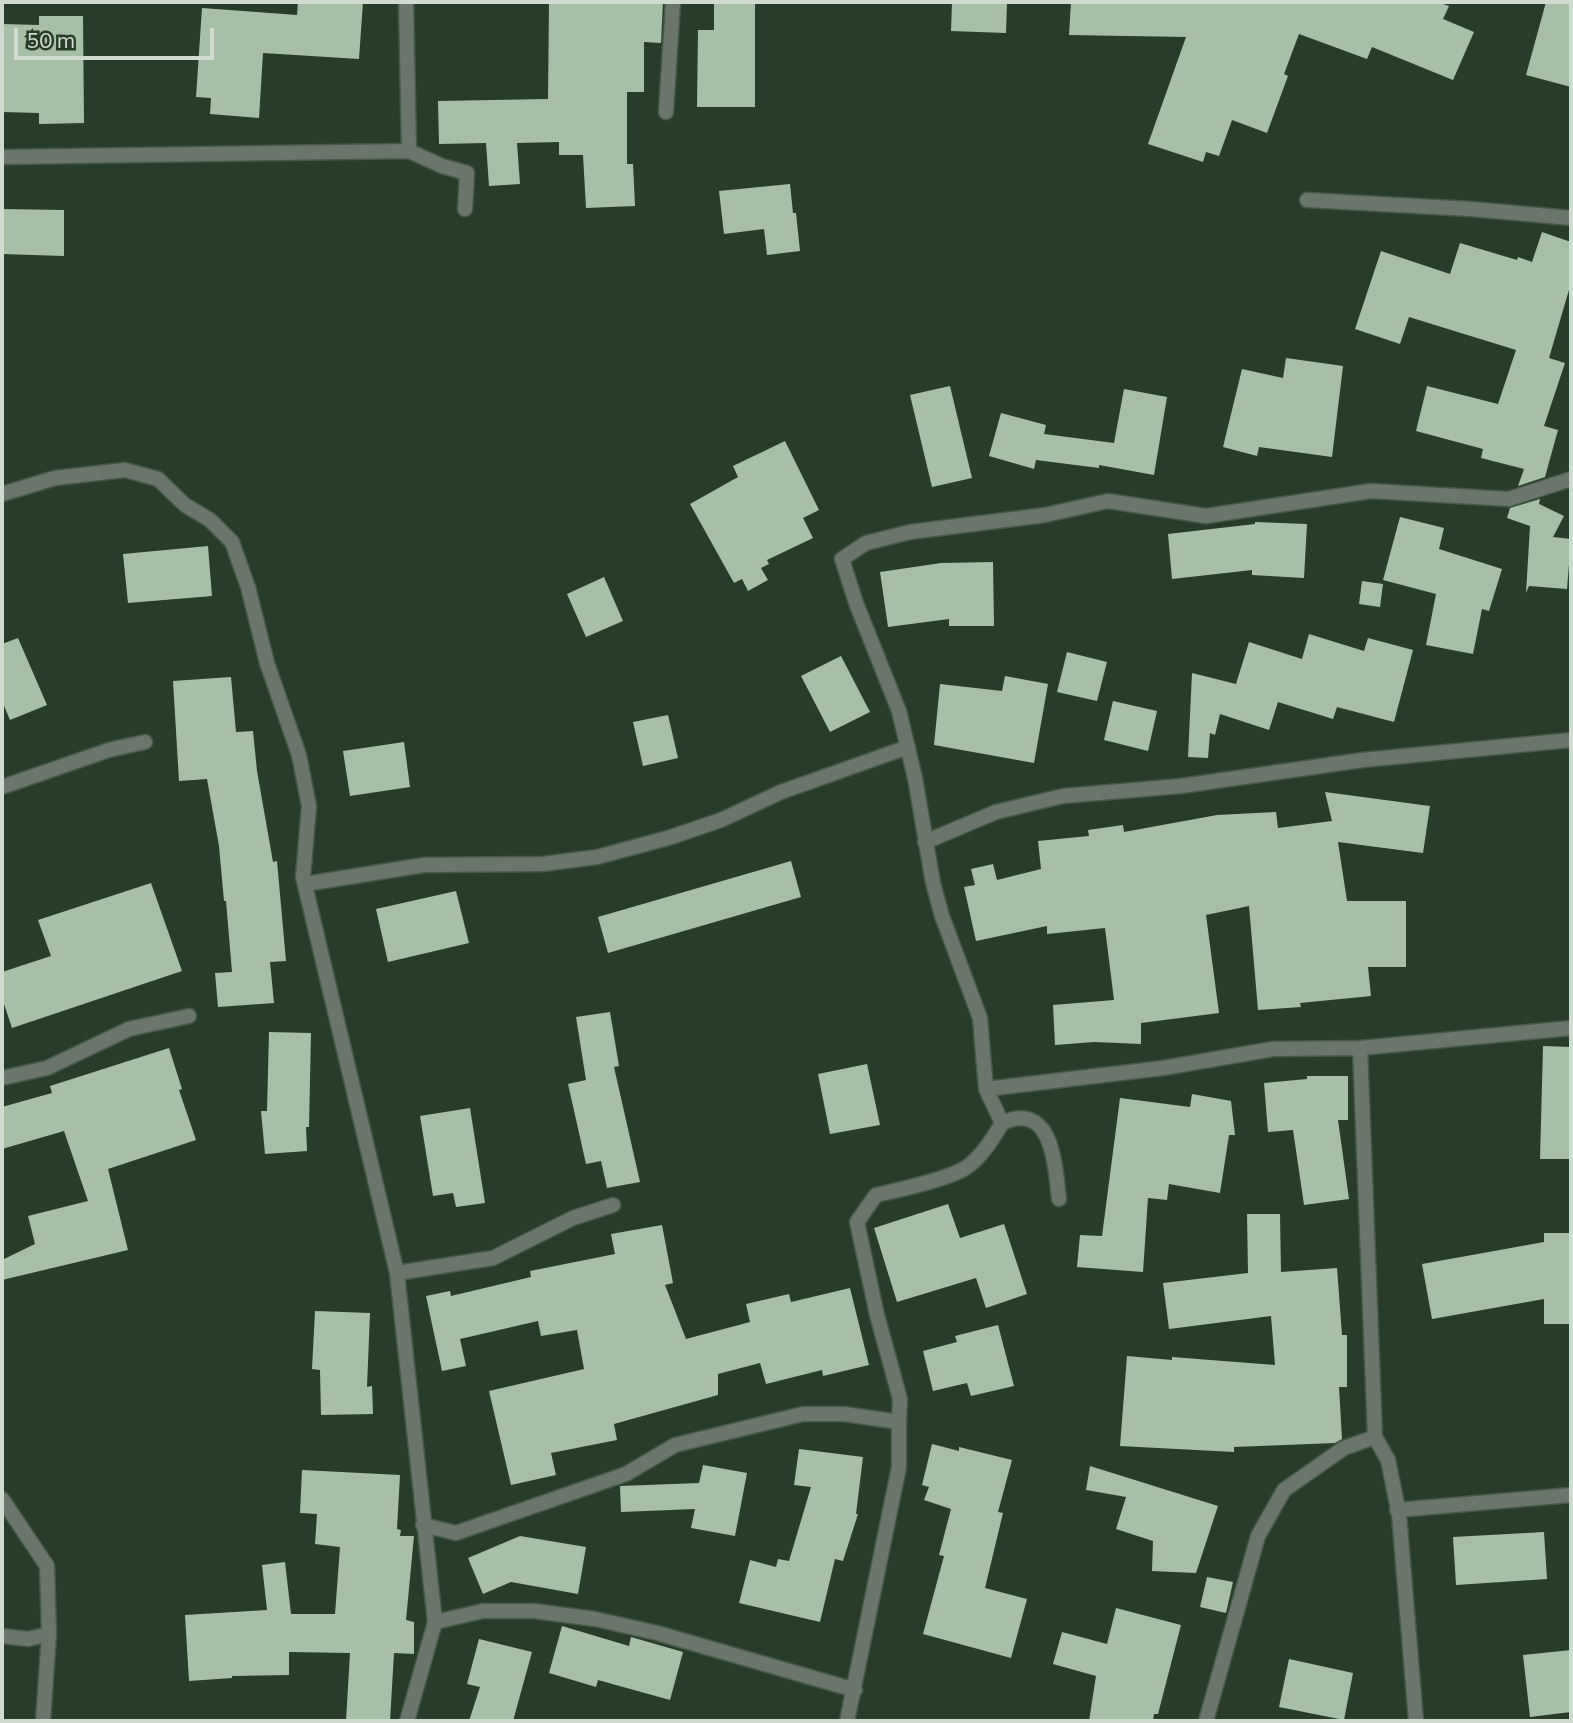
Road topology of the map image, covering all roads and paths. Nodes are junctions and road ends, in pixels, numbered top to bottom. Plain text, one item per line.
1 (406, 2) edge
2 (673, 2) edge
3 (666, 112) dead end
4 (409, 151) junction
5 (2, 157) edge
6 (1307, 200) dead end
7 (466, 209) dead end
8 (1571, 218) edge
9 (1571, 479) edge
10 (2, 494) edge
11 (1571, 740) edge
12 (145, 742) dead end
13 (908, 747) junction
14 (2, 787) edge
15 (925, 842) junction
16 (305, 884) junction
17 (189, 1016) dead end
18 (1571, 1028) edge
19 (1360, 1048) junction
20 (2, 1077) edge
21 (986, 1089) junction
22 (1002, 1124) junction
23 (1059, 1199) dead end
24 (613, 1205) dead end
25 (397, 1273) junction
26 (899, 1422) junction
27 (1375, 1437) junction
28 (1571, 1495) edge
29 (2, 1499) edge
30 (1397, 1510) junction
31 (423, 1525) junction
32 (435, 1622) junction
33 (49, 1634) junction
34 (2, 1636) edge
35 (855, 1689) junction
36 (43, 1721) edge
37 (407, 1721) edge
38 (848, 1721) edge
39 (1206, 1721) edge
40 (1416, 1721) edge

1 - 4 street
2 - 3 street
4 - 5 street
4 - 7 street
6 - 8 street
9 - 13 street
10 - 16 street
11 - 15 street
12 - 14 street
13 - 15 street
13 - 16 street
15 - 21 street
16 - 25 street
17 - 20 street
18 - 19 street
19 - 21 street
19 - 27 street
21 - 22 street
22 - 23 street
22 - 26 street
24 - 25 street
25 - 31 street
26 - 31 street
26 - 35 street
27 - 30 street
27 - 39 street
28 - 30 street
29 - 33 street
30 - 40 street
31 - 32 street
32 - 35 street
32 - 37 street
33 - 34 street
33 - 36 street
35 - 38 street

